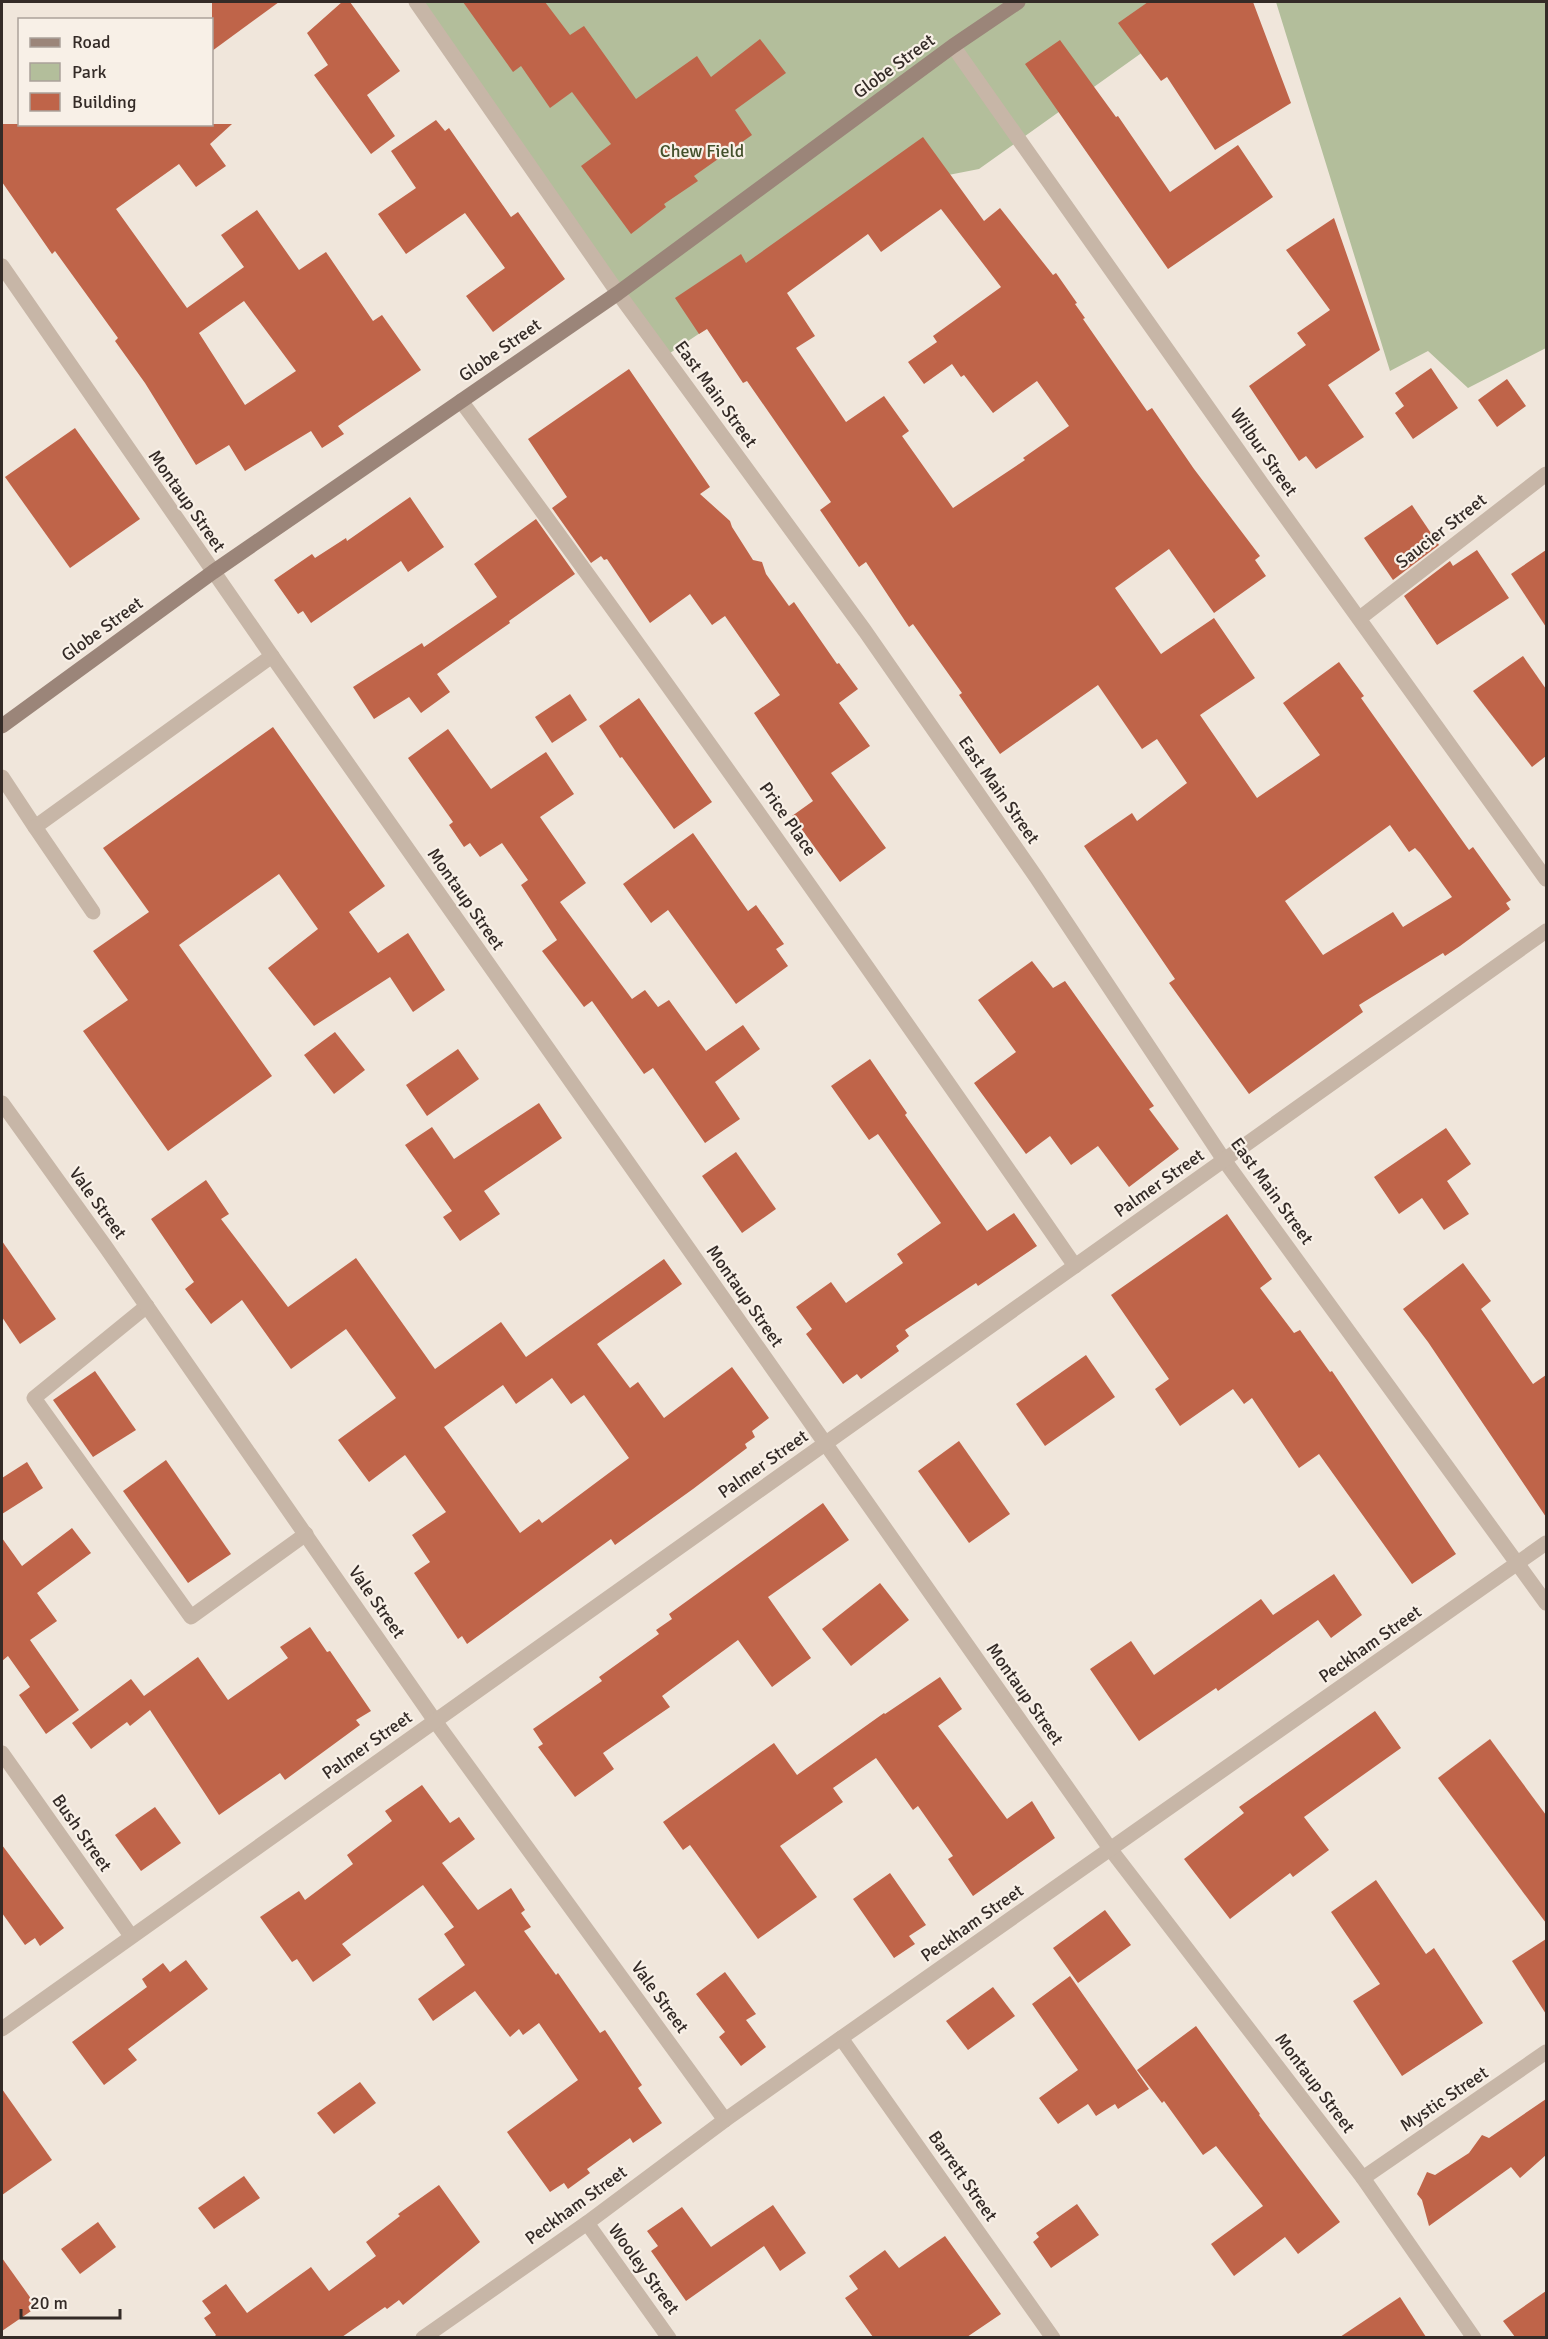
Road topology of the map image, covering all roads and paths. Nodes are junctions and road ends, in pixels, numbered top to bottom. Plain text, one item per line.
1 (416, 2) edge
2 (1018, 2) edge
3 (952, 46) junction
4 (2, 266) edge
5 (618, 293) junction
6 (461, 401) junction
7 (1546, 474) edge
8 (213, 572) junction
9 (1360, 618) junction
10 (272, 656) junction
11 (2, 726) edge
12 (2, 777) edge
13 (35, 827) junction
14 (1546, 879) edge
15 (93, 912) dead end
16 (1546, 931) edge
17 (2, 1103) edge
18 (1224, 1160) junction
19 (1075, 1266) junction
20 (147, 1306) junction
21 (825, 1444) junction
22 (306, 1534) junction
23 (1546, 1543) edge
24 (1518, 1563) junction
25 (1546, 1603) edge
26 (435, 1720) junction
27 (2, 1753) edge
28 (1111, 1850) junction
29 (131, 1936) junction
30 (2, 2029) edge
31 (841, 2038) junction
32 (1546, 2052) edge
33 (725, 2120) junction
34 (1363, 2178) junction
35 (587, 2223) junction
36 (423, 2337) edge
37 (669, 2337) edge
38 (1053, 2337) edge
39 (1474, 2337) edge

1 - 5 street, East Main Street
2 - 3 main road, Globe Street
3 - 5 main road, Globe Street
3 - 9 street, Wilbur Street
4 - 8 street, Montaup Street
5 - 6 main road, Globe Street
5 - 18 street, East Main Street
6 - 8 main road, Globe Street
6 - 19 street, Price Place
7 - 9 street, Saucier Street
8 - 10 street, Montaup Street
8 - 11 main road, Globe Street
9 - 14 street, Wilbur Street
10 - 13 street
10 - 21 street, Montaup Street
12 - 13 street
13 - 15 street
16 - 18 street, Palmer Street
17 - 20 street, Vale Street
18 - 19 street, Palmer Street
18 - 24 street, East Main Street
19 - 21 street, Palmer Street
20 - 22 street, Vale Street
20 - 22 street
21 - 26 street, Palmer Street
21 - 28 street, Montaup Street
22 - 26 street, Vale Street
23 - 24 street, Peckham Street
24 - 25 street, East Main Street
24 - 28 street, Peckham Street
26 - 29 street, Palmer Street
26 - 33 street, Vale Street
27 - 29 street, Bush Street
28 - 31 street, Peckham Street
28 - 34 street, Montaup Street
29 - 30 street, Palmer Street
31 - 33 street, Peckham Street
31 - 38 street, Barrett Street
32 - 34 street, Mystic Street
33 - 35 street, Peckham Street
34 - 39 street, Montaup Street
35 - 36 street, Peckham Street
35 - 37 street, Wooley Street

